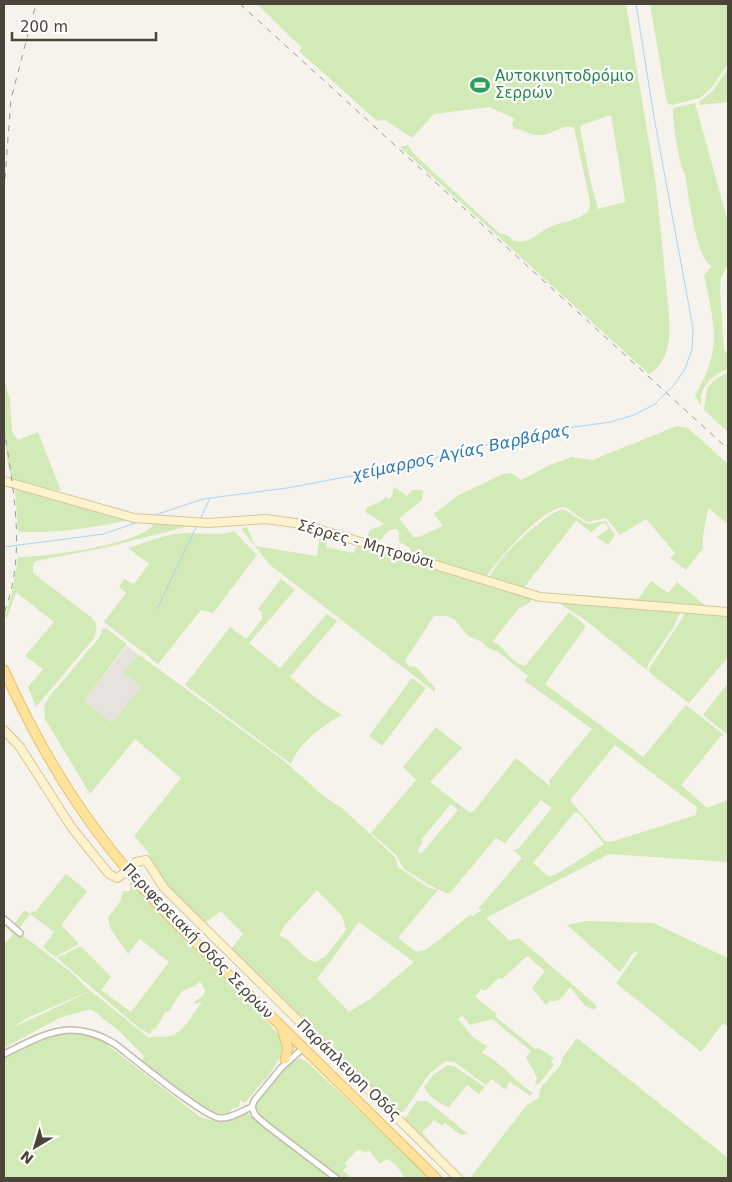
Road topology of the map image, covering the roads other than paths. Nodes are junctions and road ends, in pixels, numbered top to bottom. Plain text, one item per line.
1 (4, 480) edge
2 (728, 612) edge
3 (4, 670) edge
4 (4, 730) edge
5 (136, 862) dead end
6 (122, 874) dead end
7 (4, 919) edge
8 (20, 932) dead end
9 (279, 1024) junction
10 (301, 1046) junction
11 (4, 1054) edge
12 (283, 1063) junction
13 (252, 1107) junction
14 (336, 1178) edge
15 (436, 1178) edge
16 (458, 1178) edge

1 - 2 street, Σέρρες - Μητρούσι
3 - 9 main road, Περιφερειακή Οδός Σερρών
4 - 6 street
5 - 16 street, Παράπλευρη Οδός
7 - 8 street
9 - 10 main road, Περιφερειακή Οδός Σερρών
9 - 12 main road
10 - 12 street
10 - 12 street
10 - 15 main road, Περιφερειακή Οδός Σερρών
11 - 13 street
12 - 13 street
13 - 14 street

